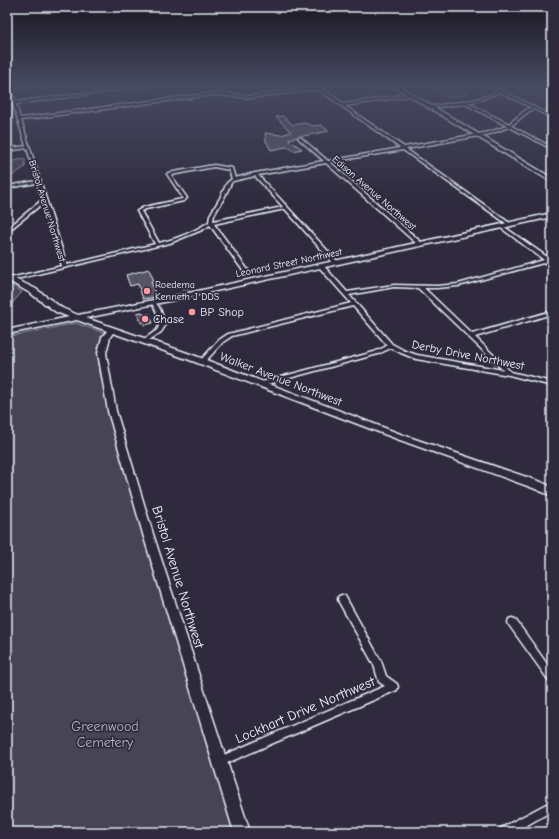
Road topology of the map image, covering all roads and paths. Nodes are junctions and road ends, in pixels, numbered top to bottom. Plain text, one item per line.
1 (21, 125) edge
2 (372, 125) edge
3 (459, 125) edge
4 (509, 126) joint
5 (477, 136) junction
6 (300, 138) dead end
7 (28, 147) junction
8 (404, 148) junction
9 (552, 148) edge
10 (7, 150) edge
11 (326, 162) junction
12 (255, 174) junction
13 (234, 179) junction
14 (552, 180) edge
15 (38, 182) junction
16 (7, 187) edge
17 (44, 201) junction
18 (286, 208) junction
19 (551, 217) edge
20 (211, 223) junction
21 (510, 225) junction
22 (502, 226) junction
23 (7, 231) edge
24 (157, 244) junction
25 (420, 244) junction
26 (550, 261) edge
27 (336, 263) junction
28 (321, 266) junction
29 (65, 267) junction
30 (246, 271) dead end
31 (10, 278) edge
32 (420, 287) junction
33 (345, 294) junction
34 (154, 303) junction
35 (353, 304) junction
36 (552, 312) edge
37 (78, 318) junction
38 (112, 329) junction
39 (7, 332) edge
40 (472, 336) junction
41 (145, 341) junction
42 (390, 345) junction
43 (202, 362) junction
44 (509, 373) junction
45 (552, 378) edge
46 (544, 381) junction
47 (260, 384) junction
48 (552, 384) edge
49 (552, 492) edge
50 (342, 599) dead end
51 (512, 622) dead end
52 (552, 678) edge
53 (220, 761) junction
54 (552, 806) edge
55 (242, 832) edge
56 (505, 832) edge

1 - 7 street, Bristol Avenue Northwest
2 - 8 street
3 - 5 main road
4 - 5 street
4 - 9 street
5 - 8 street
5 - 14 main road
6 - 11 street, Edison Avenue Northwest
7 - 10 street
7 - 15 street, Bristol Avenue Northwest
8 - 11 street
8 - 21 street
11 - 12 street
11 - 25 street, Edison Avenue Northwest
12 - 13 street
12 - 18 street
13 - 20 street
13 - 24 street
15 - 16 street
15 - 17 street, Bristol Avenue Northwest
17 - 23 street
17 - 29 street, Bristol Avenue Northwest
18 - 20 street
18 - 27 street
19 - 21 main road, Leonard Street Northwest
20 - 24 street
20 - 30 street
21 - 22 main road, Leonard Street Northwest
22 - 25 main road, Leonard Street Northwest
22 - 26 street
24 - 29 street
25 - 27 main road, Leonard Street Northwest
26 - 32 street
27 - 28 main road, Leonard Street Northwest
28 - 33 street, Derby Drive Northwest
28 - 34 main road, Leonard Street Northwest
29 - 31 street
31 - 37 main road, Walker Avenue Northwest
32 - 33 street
32 - 40 street
33 - 35 street, Derby Drive Northwest
34 - 37 main road, Leonard Street Northwest
34 - 41 street
35 - 42 street, Derby Drive Northwest
35 - 43 street
36 - 40 street
37 - 38 main road, Walker Avenue Northwest
37 - 39 main road, Leonard Street Northwest
38 - 41 main road, Walker Avenue Northwest
38 - 53 main road, Bristol Avenue Northwest
40 - 44 street
41 - 43 main road, Walker Avenue Northwest
42 - 44 street, Derby Drive Northwest
42 - 47 street
43 - 47 main road, Walker Avenue Northwest
44 - 46 street, Derby Drive Northwest
45 - 46 street
46 - 48 street, Derby Drive Northwest
47 - 49 main road, Walker Avenue Northwest
50 - 53 street, Lockhart Drive Northwest
51 - 52 street
53 - 55 main road, Bristol Avenue Northwest
54 - 56 street

